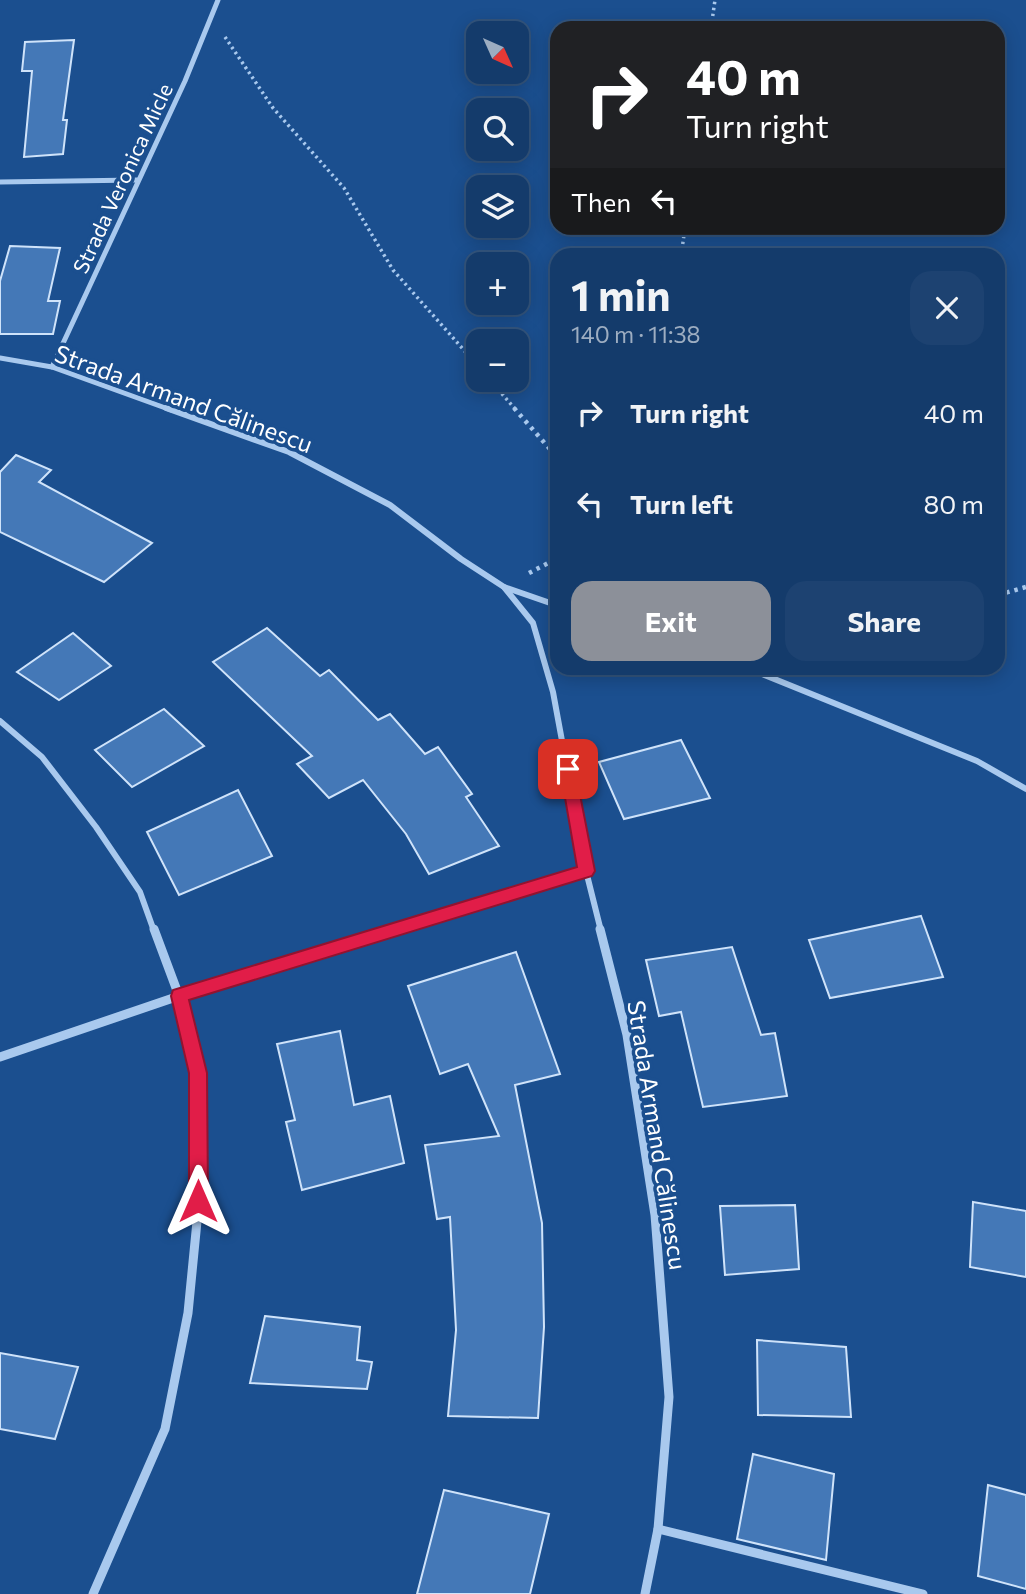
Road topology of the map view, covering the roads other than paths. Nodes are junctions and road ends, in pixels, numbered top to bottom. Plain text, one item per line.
1 (218, 0) edge
2 (137, 180) junction
3 (0, 182) edge
4 (0, 358) edge
5 (52, 368) junction
6 (504, 587) junction
7 (550, 602) edge
8 (764, 675) edge
9 (0, 721) edge
10 (1026, 789) edge
11 (586, 871) junction
12 (179, 996) junction
13 (0, 1056) edge
14 (658, 1529) junction
15 (93, 1594) edge
16 (645, 1594) edge
17 (923, 1594) edge

1 - 2 street, Strada Veronica Micle
2 - 3 street
2 - 5 street, Strada Veronica Micle
4 - 5 street, Strada Armand Călinescu
5 - 6 street, Strada Armand Călinescu
6 - 7 street
6 - 11 street, Strada Armand Călinescu
8 - 10 street
9 - 12 street
11 - 12 street
11 - 14 street, Strada Armand Călinescu
12 - 13 street
12 - 15 street
14 - 16 street, Strada Armand Călinescu
14 - 17 street

